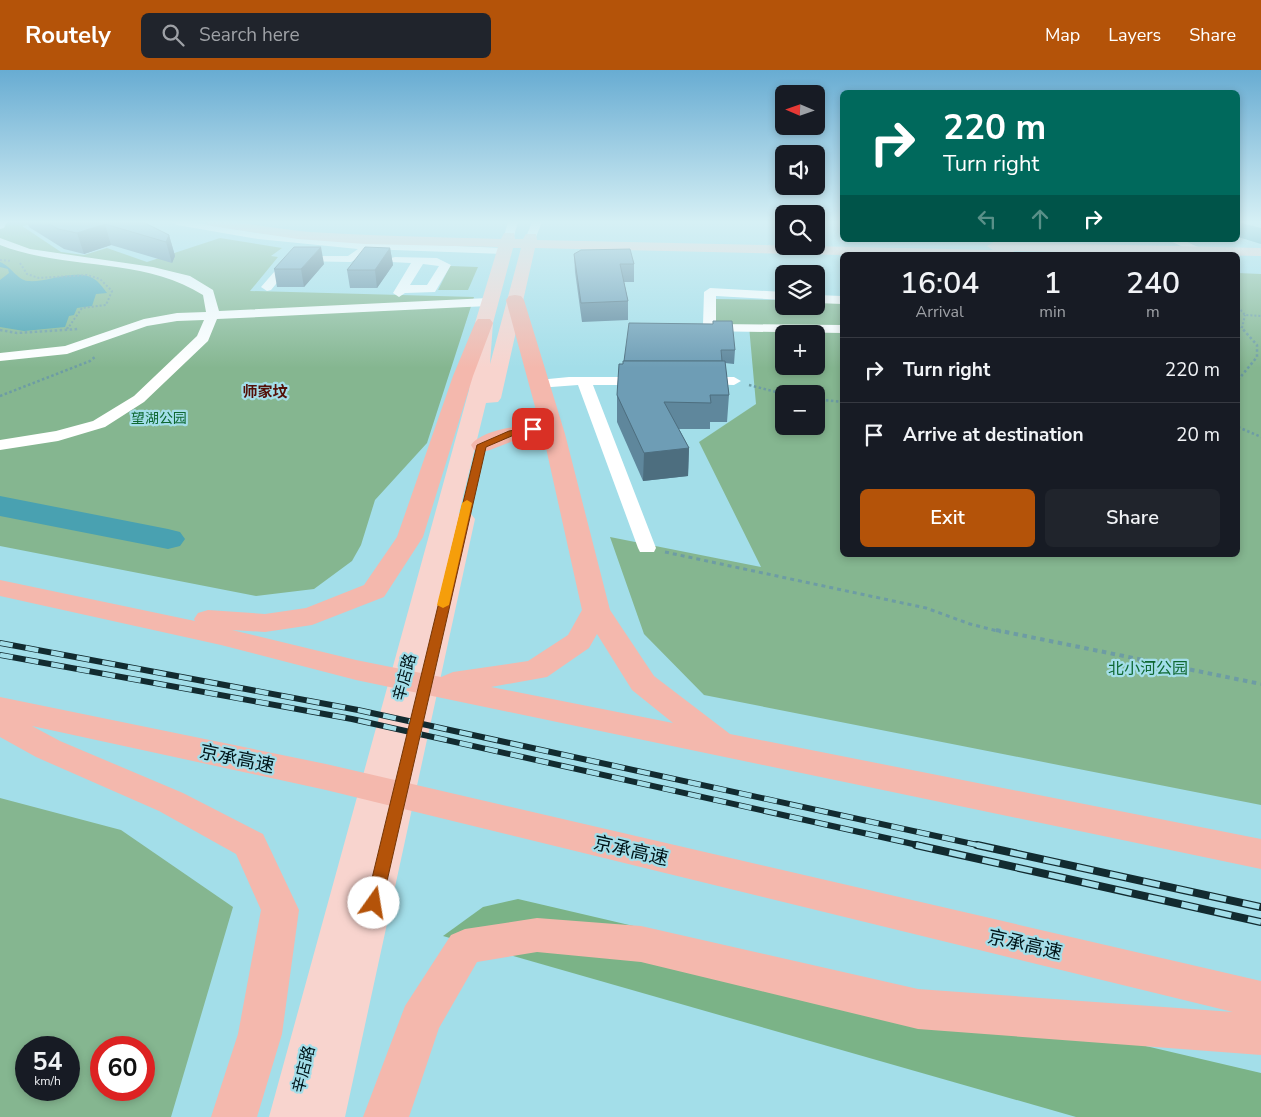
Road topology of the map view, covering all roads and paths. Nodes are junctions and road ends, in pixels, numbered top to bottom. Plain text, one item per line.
1 (26, 271) edge
2 (151, 271) edge
3 (281, 271) edge
4 (413, 271) edge
5 (442, 271) edge
6 (507, 271) edge
7 (268, 287) dead end
8 (775, 296) edge
9 (825, 299) edge
10 (840, 300) edge
11 (496, 308) junction
12 (1240, 309) edge
13 (213, 314) junction
14 (1245, 315) junction
15 (1261, 316) edge
16 (1240, 327) edge
17 (1240, 327) edge
18 (689, 328) edge
19 (709, 328) junction
20 (67, 329) dead end
21 (840, 329) edge
22 (0, 357) edge
23 (1240, 379) edge
24 (584, 381) junction
25 (659, 381) edge
26 (687, 381) edge
27 (734, 381) joint
28 (538, 384) junction
29 (775, 392) edge
30 (825, 400) edge
31 (840, 402) edge
32 (1240, 428) edge
33 (554, 434) junction
34 (1261, 437) edge
35 (0, 445) edge
36 (482, 445) junction
37 (647, 548) joint
38 (0, 588) edge
39 (596, 610) junction
40 (107, 611) junction
41 (1261, 684) edge
42 (445, 688) junction
43 (0, 708) edge
44 (0, 724) edge
45 (723, 744) junction
46 (1261, 854) edge
47 (1261, 1000) edge
48 (1261, 1035) edge
49 (234, 1117) edge
50 (291, 1117) edge
51 (323, 1117) edge
52 (386, 1117) edge

1 - 20 path
2 - 13 street
3 - 7 street
4 - 5 street
6 - 11 main road, 辛店路
8 - 19 street
9 - 10 street
11 - 13 street
11 - 28 highway
11 - 36 main road, 辛店路
11 - 40 highway
11 - 50 main road, 辛店路
12 - 14 path
13 - 22 street
13 - 35 street
14 - 15 path
14 - 17 path
16 - 23 path
18 - 19 street
19 - 21 street
24 - 25 street
24 - 28 street
24 - 37 street
26 - 27 street
27 - 29 path
28 - 33 highway
30 - 31 path
32 - 34 path
33 - 36 highway
33 - 39 highway
36 - 51 main road, 辛店路
37 - 41 path
38 - 40 highway
39 - 42 highway
39 - 45 highway
40 - 42 highway
42 - 45 highway
43 - 47 highway, 京承高速
44 - 49 highway
45 - 46 highway
48 - 52 highway

